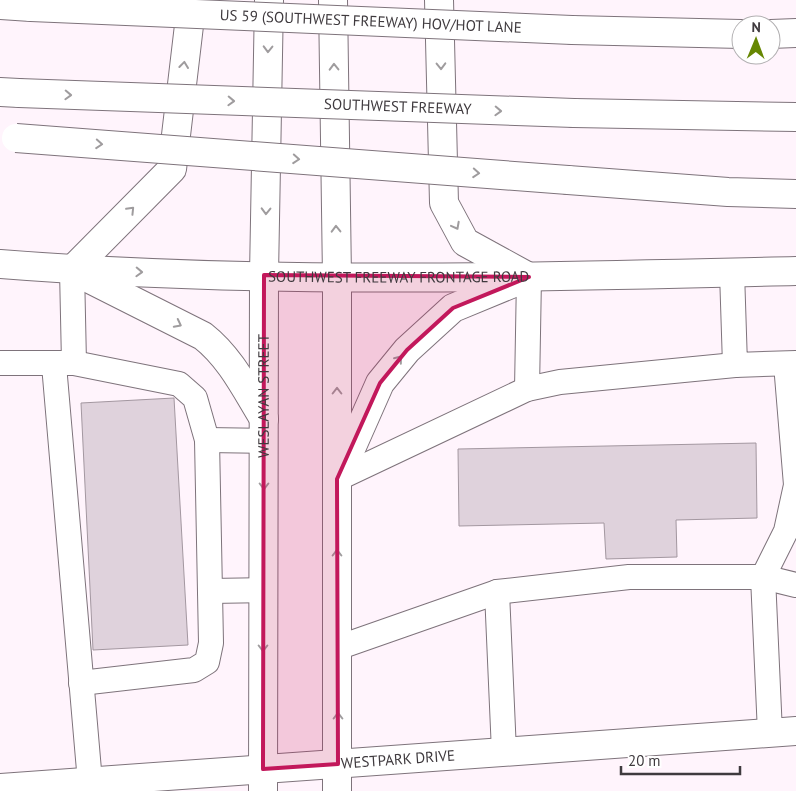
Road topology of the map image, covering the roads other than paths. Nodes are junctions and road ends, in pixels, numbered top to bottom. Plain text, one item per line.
1 (192, 0) edge
2 (269, 0) edge
3 (333, 0) edge
4 (439, 0) edge
5 (0, 4) edge
6 (796, 33) edge
7 (731, 34) edge
8 (781, 34) edge
9 (10, 93) edge
10 (796, 116) edge
11 (8, 137) edge
12 (796, 194) edge
13 (0, 264) edge
14 (72, 270) junction
15 (796, 271) edge
16 (732, 272) junction
17 (264, 275) junction
18 (529, 277) junction
19 (337, 278) junction
20 (0, 363) edge
21 (64, 364) junction
22 (791, 364) edge
23 (735, 366) junction
24 (527, 389) junction
25 (264, 430) junction
26 (207, 440) junction
27 (337, 480) junction
28 (763, 577) junction
29 (796, 585) edge
30 (264, 590) junction
31 (210, 591) junction
32 (496, 592) junction
33 (338, 648) junction
34 (81, 683) junction
35 (783, 732) edge
36 (504, 752) junction
37 (338, 764) junction
38 (263, 780) edge
39 (90, 782) junction
40 (0, 788) edge
41 (337, 791) edge

14 -> 1 main road
2 -> 17 main road, WESLAYAN STREET
19 -> 3 main road
4 -> 18 main road
5 - 7 main road, US 59 (SOUTHWEST FREEWAY) HOV/HOT LANE, bridge
6 - 8 main road
9 -> 10 main road, SOUTHWEST FREEWAY, bridge
11 -> 12 main road, bridge
13 - 14 main road, SOUTHWEST FREEWAY FRONTAGE ROAD
14 -> 17 main road, SOUTHWEST FREEWAY FRONTAGE ROAD
14 - 21 lane
14 -> 25 main road
15 - 16 main road, SOUTHWEST FREEWAY FRONTAGE ROAD
16 - 18 main road, SOUTHWEST FREEWAY FRONTAGE ROAD
16 - 23 lane
17 - 19 main road, SOUTHWEST FREEWAY FRONTAGE ROAD
17 - 25 main road, WESLAYAN STREET
18 - 19 main road, SOUTHWEST FREEWAY FRONTAGE ROAD
18 - 24 lane
27 -> 18 main road
27 -> 19 main road
20 - 21 lane
21 - 26 lane
21 - 34 lane
22 - 23 lane
22 - 28 lane
23 - 24 lane
24 - 27 lane
25 - 26 lane
25 -> 30 main road, WESLAYAN STREET
26 - 31 lane
33 -> 27 main road
28 - 29 lane
28 - 32 lane
28 - 35 lane
30 - 31 lane
30 -> 38 main road, WESLAYAN STREET
31 - 34 lane
32 - 33 lane
32 - 36 lane
37 -> 33 main road
34 - 39 lane
35 - 36 main road, WESTPARK DRIVE
36 - 37 main road, WESTPARK DRIVE
37 - 38 main road, WESTPARK DRIVE
37 - 41 main road
38 - 39 main road, WESTPARK DRIVE
39 - 40 main road, WESTPARK DRIVE

